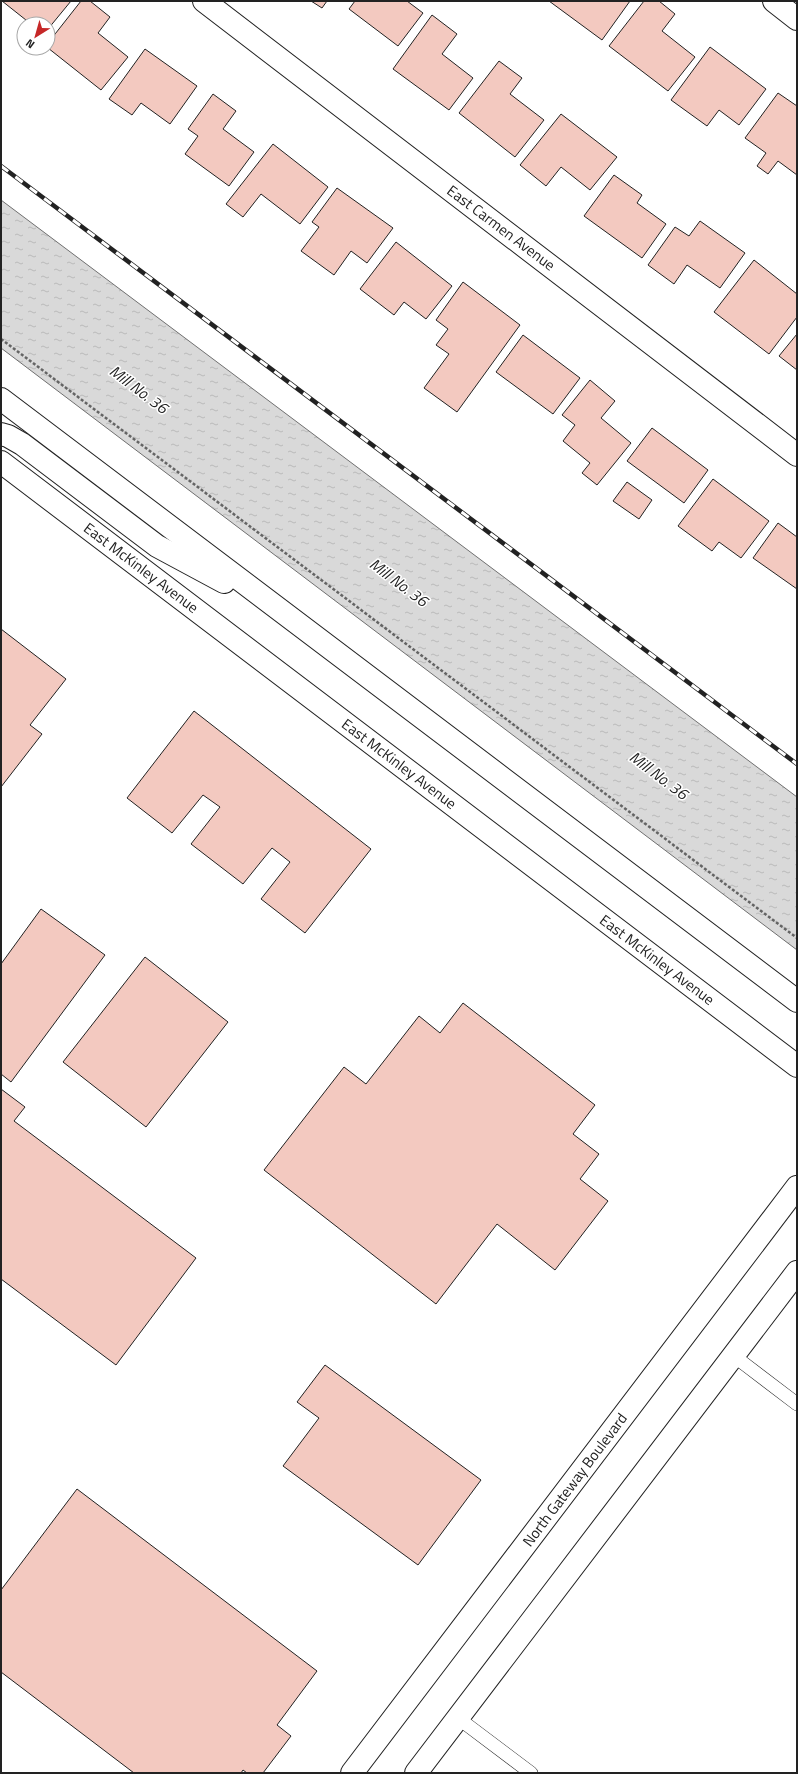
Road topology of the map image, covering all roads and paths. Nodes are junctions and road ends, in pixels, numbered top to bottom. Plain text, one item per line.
1 (204, 1) edge
2 (774, 1) edge
3 (797, 19) edge
4 (1, 339) edge
5 (1, 399) edge
6 (1, 434) edge
7 (797, 456) edge
8 (1, 462) edge
9 (284, 613) junction
10 (797, 938) edge
11 (797, 1001) edge
12 (797, 1066) edge
13 (797, 1187) edge
14 (797, 1272) edge
15 (734, 1356) junction
16 (797, 1404) edge
17 (458, 1718) junction
18 (352, 1773) edge
19 (416, 1773) edge
20 (531, 1773) edge

1 - 7 main road, East Carmen Avenue
2 - 3 main road
4 - 10 path
5 - 9 main road
6 - 9 main road
8 - 12 main road, East McKinley Avenue
9 - 11 main road
13 - 18 main road, North Gateway Boulevard
14 - 15 main road
15 - 16 lane
15 - 17 main road
17 - 19 main road
17 - 20 lane

